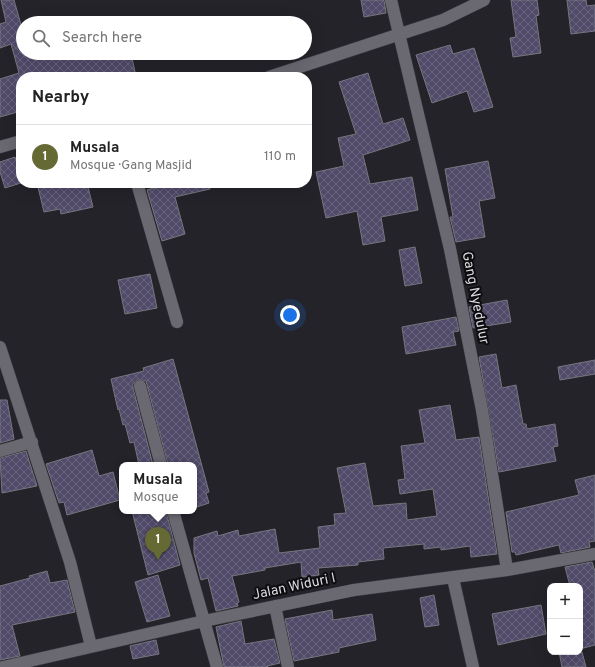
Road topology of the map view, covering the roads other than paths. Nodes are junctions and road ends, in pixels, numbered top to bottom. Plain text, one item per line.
1 (391, 0) edge
2 (484, 0) edge
3 (398, 35) junction
4 (284, 72) edge
5 (16, 142) edge
6 (0, 147) edge
7 (138, 188) edge
8 (177, 322) dead end
9 (0, 347) edge
10 (140, 386) dead end
11 (32, 442) junction
12 (0, 450) edge
13 (160, 462) edge
14 (174, 514) edge
15 (595, 554) edge
16 (507, 570) junction
17 (453, 578) junction
18 (276, 606) junction
19 (204, 621) junction
20 (91, 646) junction
21 (32, 664) edge
22 (3, 667) edge
23 (217, 667) edge
24 (288, 667) edge
25 (473, 667) edge

1 - 3 street, Gang Nyedulur
2 - 3 street
3 - 4 street
3 - 16 street, Gang Nyedulur
5 - 6 street
7 - 8 street
9 - 11 street
10 - 13 street
11 - 12 street
11 - 20 street
14 - 19 street
15 - 16 street, Jalan Widuri I
16 - 17 street, Jalan Widuri I
17 - 18 street, Jalan Widuri I
17 - 25 street
18 - 19 street, Jalan Widuri I
18 - 24 street
19 - 20 street, Jalan Widuri I
19 - 23 street
20 - 21 street, Jalan Widuri I
21 - 22 street, Jalan Widuri I

